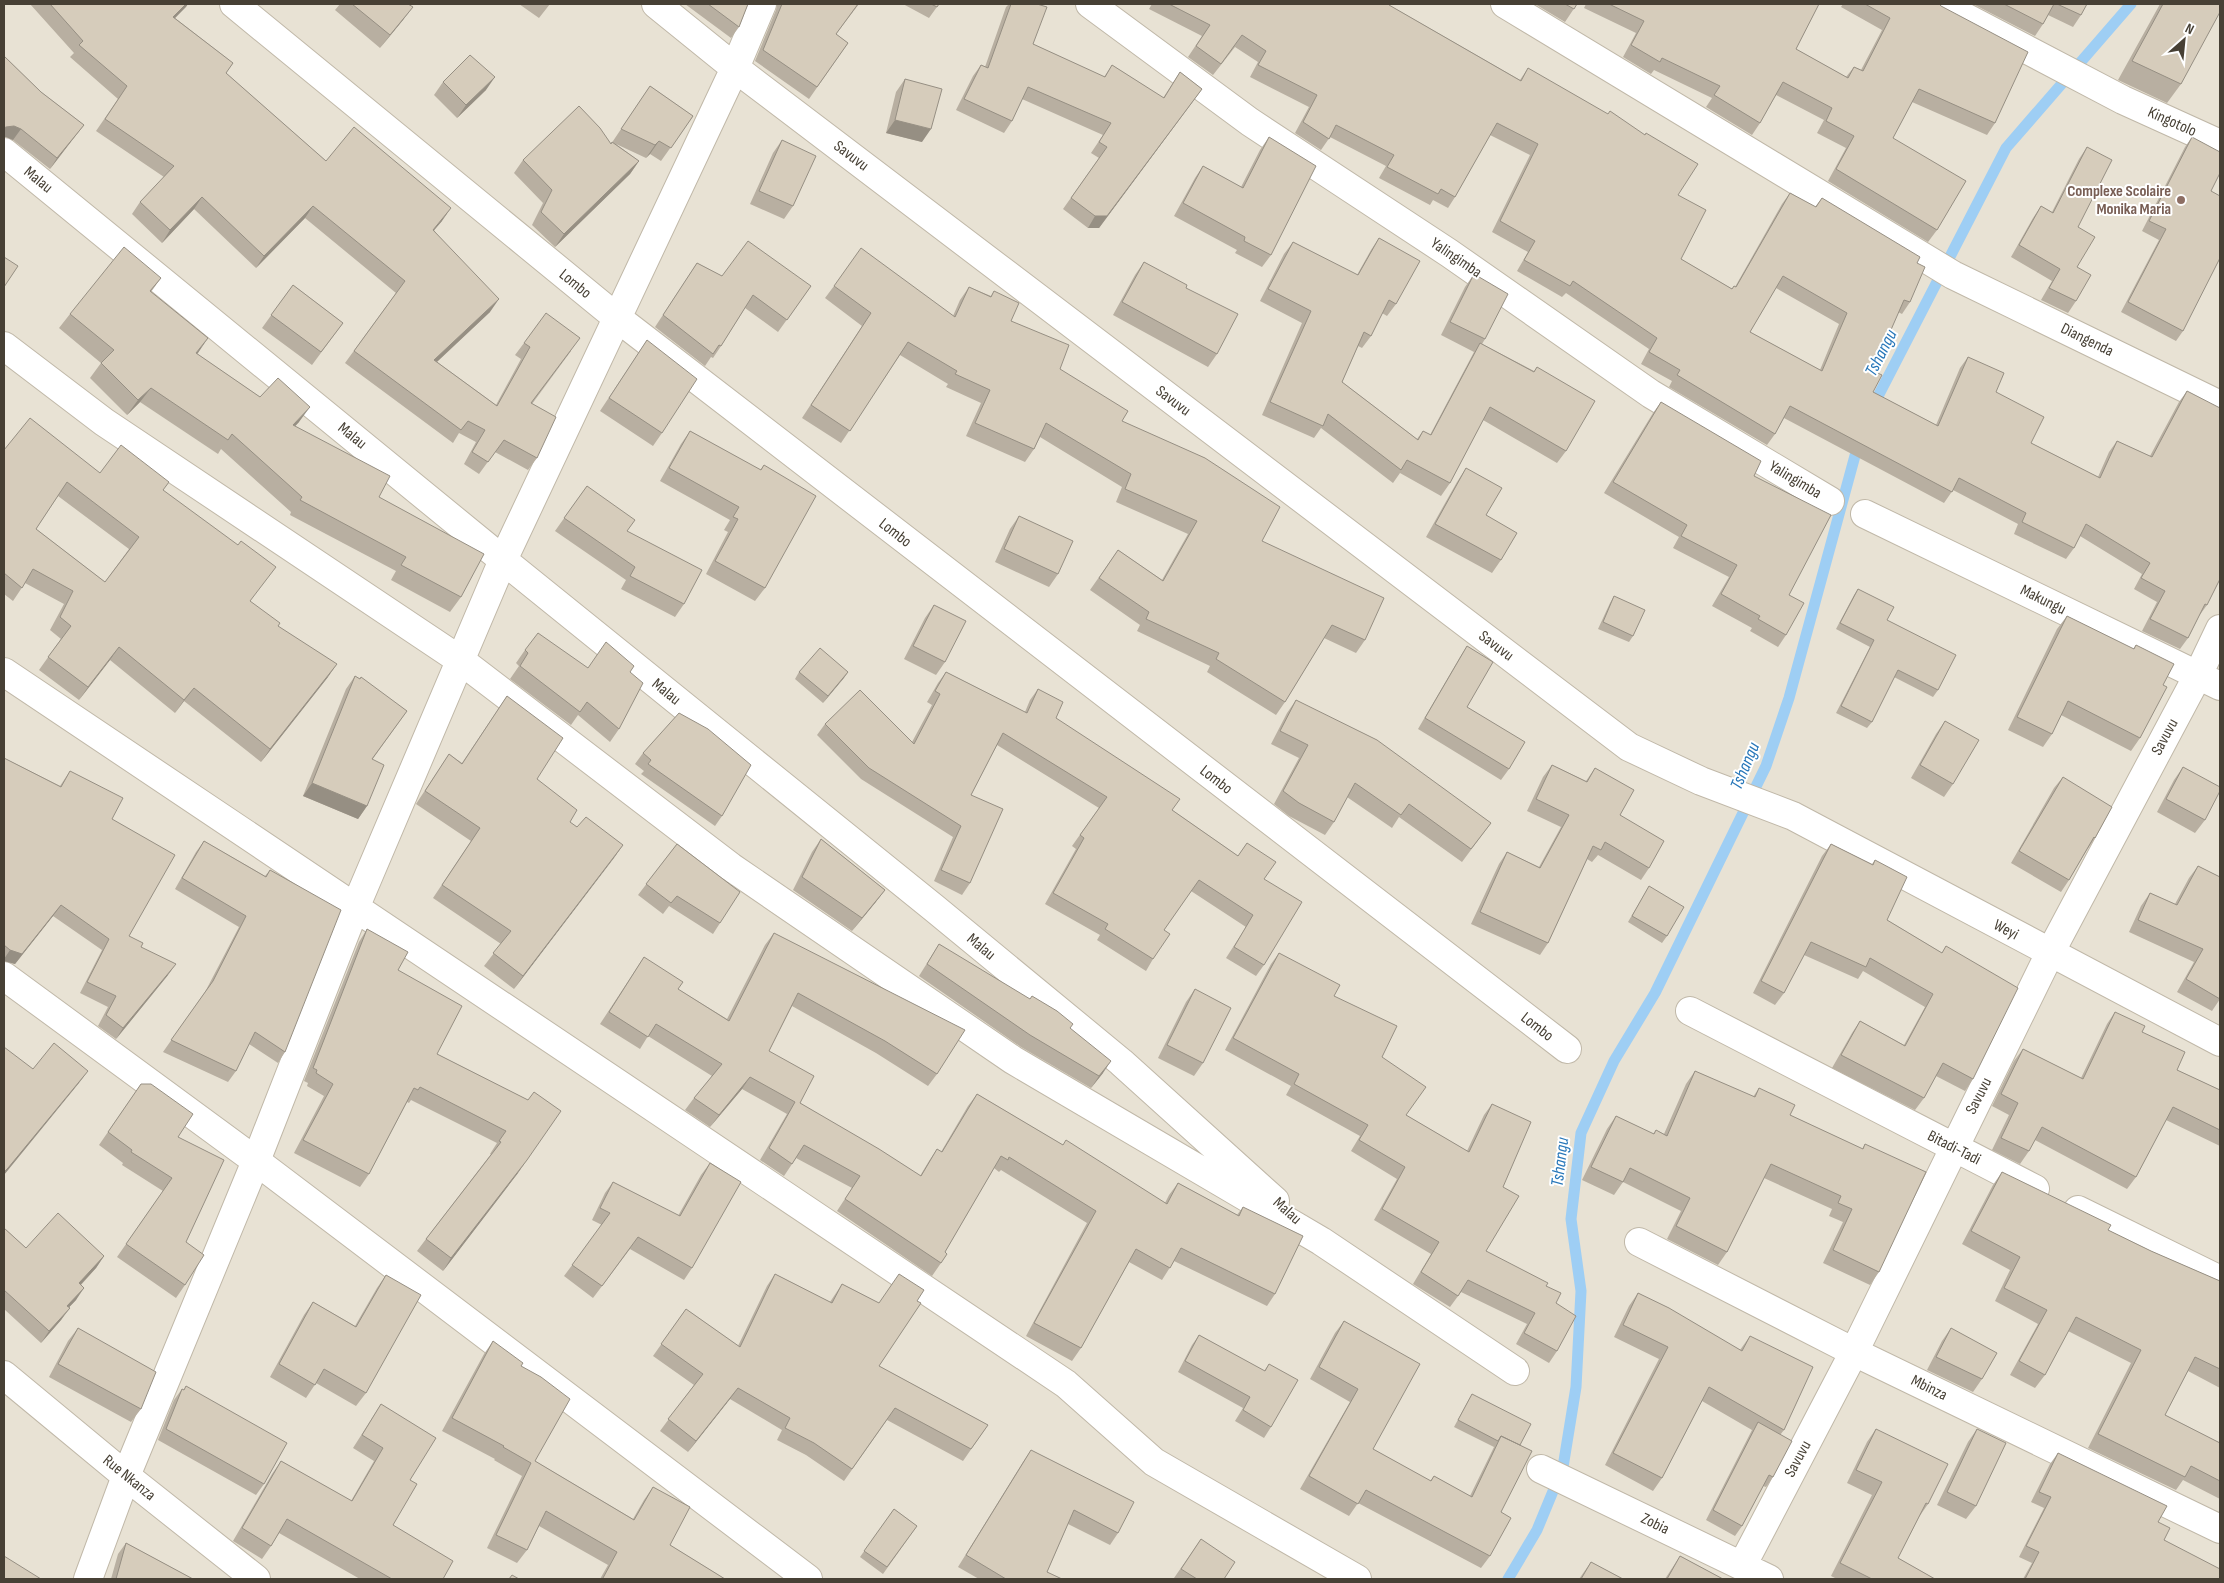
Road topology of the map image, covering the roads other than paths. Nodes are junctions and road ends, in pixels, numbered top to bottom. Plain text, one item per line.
1 (234, 4) edge
2 (656, 4) edge
3 (762, 4) edge
4 (1090, 4) edge
5 (1505, 4) edge
6 (1940, 4) edge
7 (735, 68) junction
8 (2220, 144) edge
9 (4, 152) edge
10 (616, 318) junction
11 (4, 346) edge
12 (2220, 405) edge
13 (1830, 502) dead end
14 (1864, 514) dead end
15 (503, 560) junction
16 (2220, 629) edge
17 (460, 660) junction
18 (4, 672) edge
19 (2209, 680) edge
20 (1793, 816) joint
21 (355, 908) junction
22 (2050, 953) junction
23 (4, 976) edge
24 (1690, 1011) dead end
25 (2220, 1042) edge
26 (1567, 1049) dead end
27 (1953, 1148) junction
28 (256, 1161) junction
29 (1321, 1241) junction
30 (1639, 1242) dead end
31 (2220, 1280) edge
32 (1854, 1352) junction
33 (1515, 1371) dead end
34 (4, 1375) edge
35 (1541, 1469) dead end
36 (126, 1476) junction
37 (2220, 1529) edge
38 (1742, 1566) junction
39 (88, 1579) edge
40 (256, 1579) edge
41 (808, 1579) edge
42 (1357, 1579) edge
43 (1769, 1579) edge

1 - 10 street, Lombo
2 - 7 street, Savuvu
3 - 7 street
4 - 13 street, Yalingimba
5 - 12 street, Diangenda
6 - 8 street, Kingotolo
7 - 10 street
7 - 20 street, Savuvu
9 - 15 street, Malau
10 - 15 street
10 - 26 street, Lombo
11 - 17 street
14 - 19 street, Makungu
15 - 17 street
15 - 29 street, Malau
16 - 19 street, Savuvu
17 - 21 street
17 - 29 street
18 - 21 street
19 - 22 street, Savuvu
20 - 22 street, Weyi
21 - 28 street
21 - 42 street
22 - 25 street, Weyi
22 - 27 street, Savuvu
23 - 28 street
24 - 27 street, Bitadi-Tadi
27 - 31 street, Bitadi-Tadi
27 - 32 street, Savuvu
28 - 36 street
28 - 41 street
29 - 33 street
30 - 32 street, Mbinza
32 - 37 street, Mbinza
32 - 38 street, Savuvu
34 - 36 street, Rue Nkanza
35 - 38 street, Zobia
36 - 39 street
36 - 40 street, Rue Nkanza
38 - 43 street, Zobia

